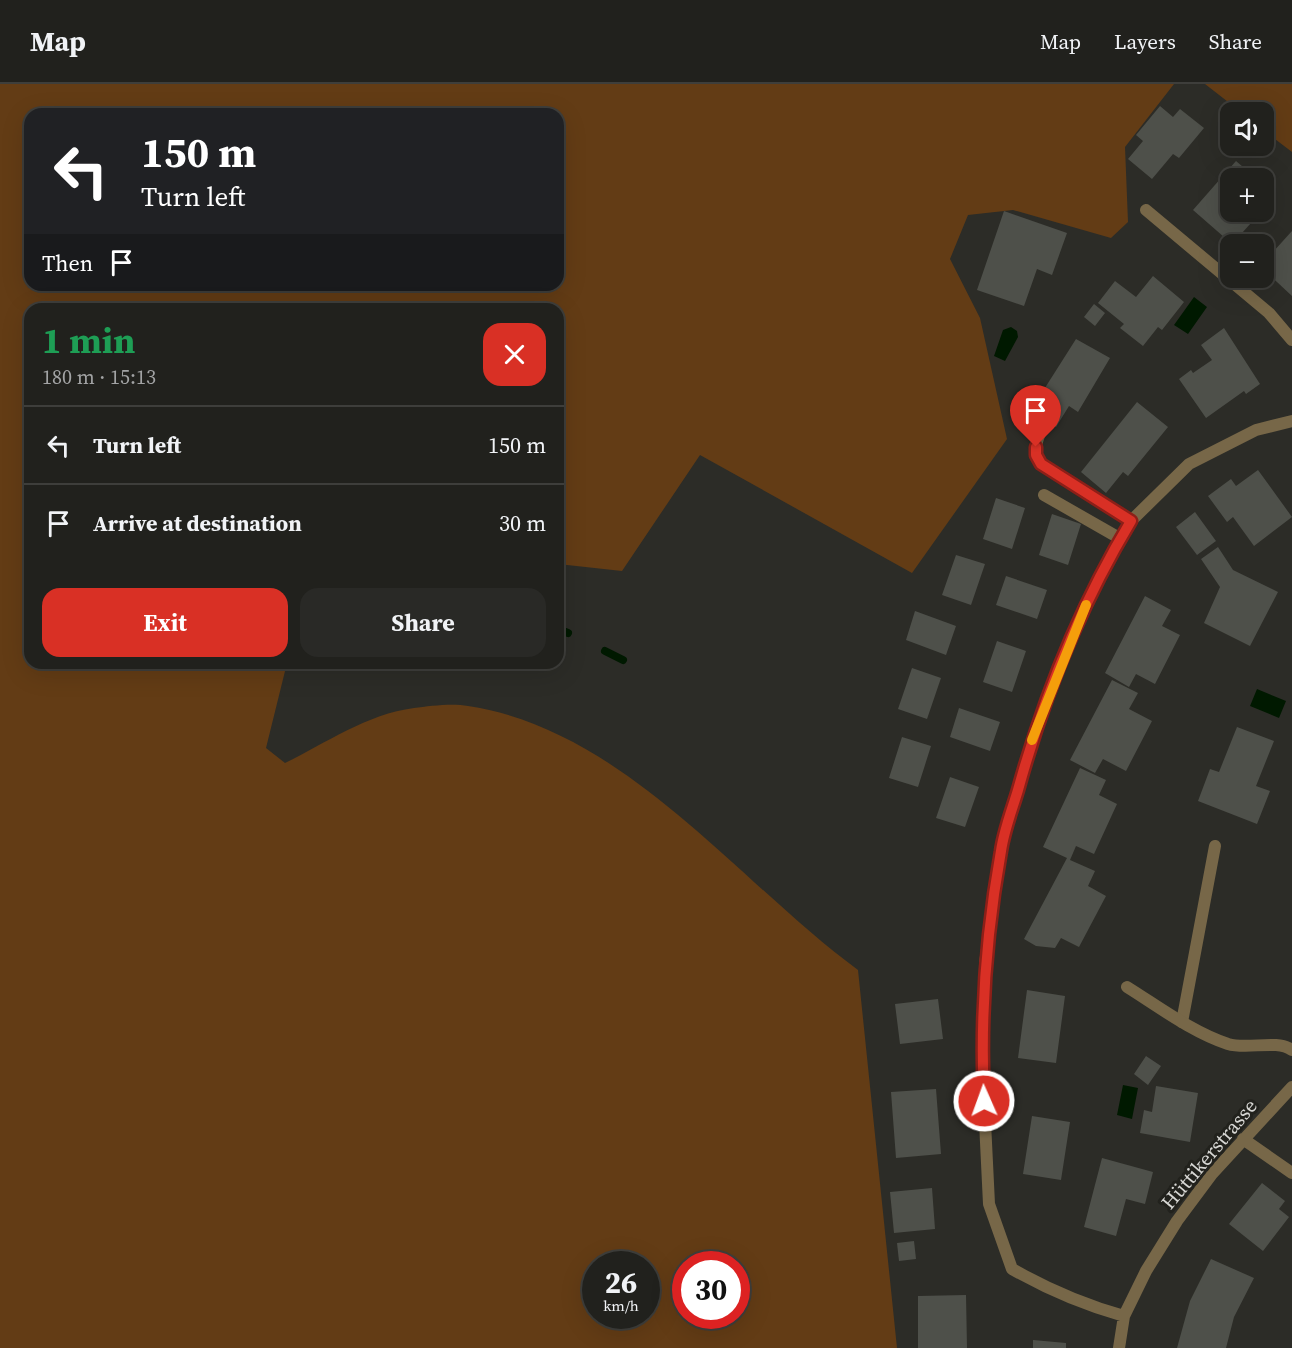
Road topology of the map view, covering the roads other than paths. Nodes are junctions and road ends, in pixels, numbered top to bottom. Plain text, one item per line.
1 (1146, 210) dead end
2 (1292, 340) edge
3 (1292, 421) edge
4 (1044, 426) dead end
5 (1044, 495) dead end
6 (1131, 521) junction
7 (1120, 539) junction
8 (1215, 846) dead end
9 (1128, 987) dead end
10 (1182, 1022) junction
11 (1292, 1050) edge
12 (1292, 1087) edge
13 (1243, 1139) junction
14 (1292, 1173) edge
15 (1124, 1316) junction
16 (1119, 1348) edge

1 - 2 street
3 - 6 street
4 - 6 street
5 - 7 street
6 - 7 street
7 - 15 street
8 - 10 street
9 - 10 street
10 - 11 street
12 - 13 street, Hüttikerstrasse
13 - 14 street
13 - 15 street, Hüttikerstrasse
15 - 16 street, Hüttikerstrasse

